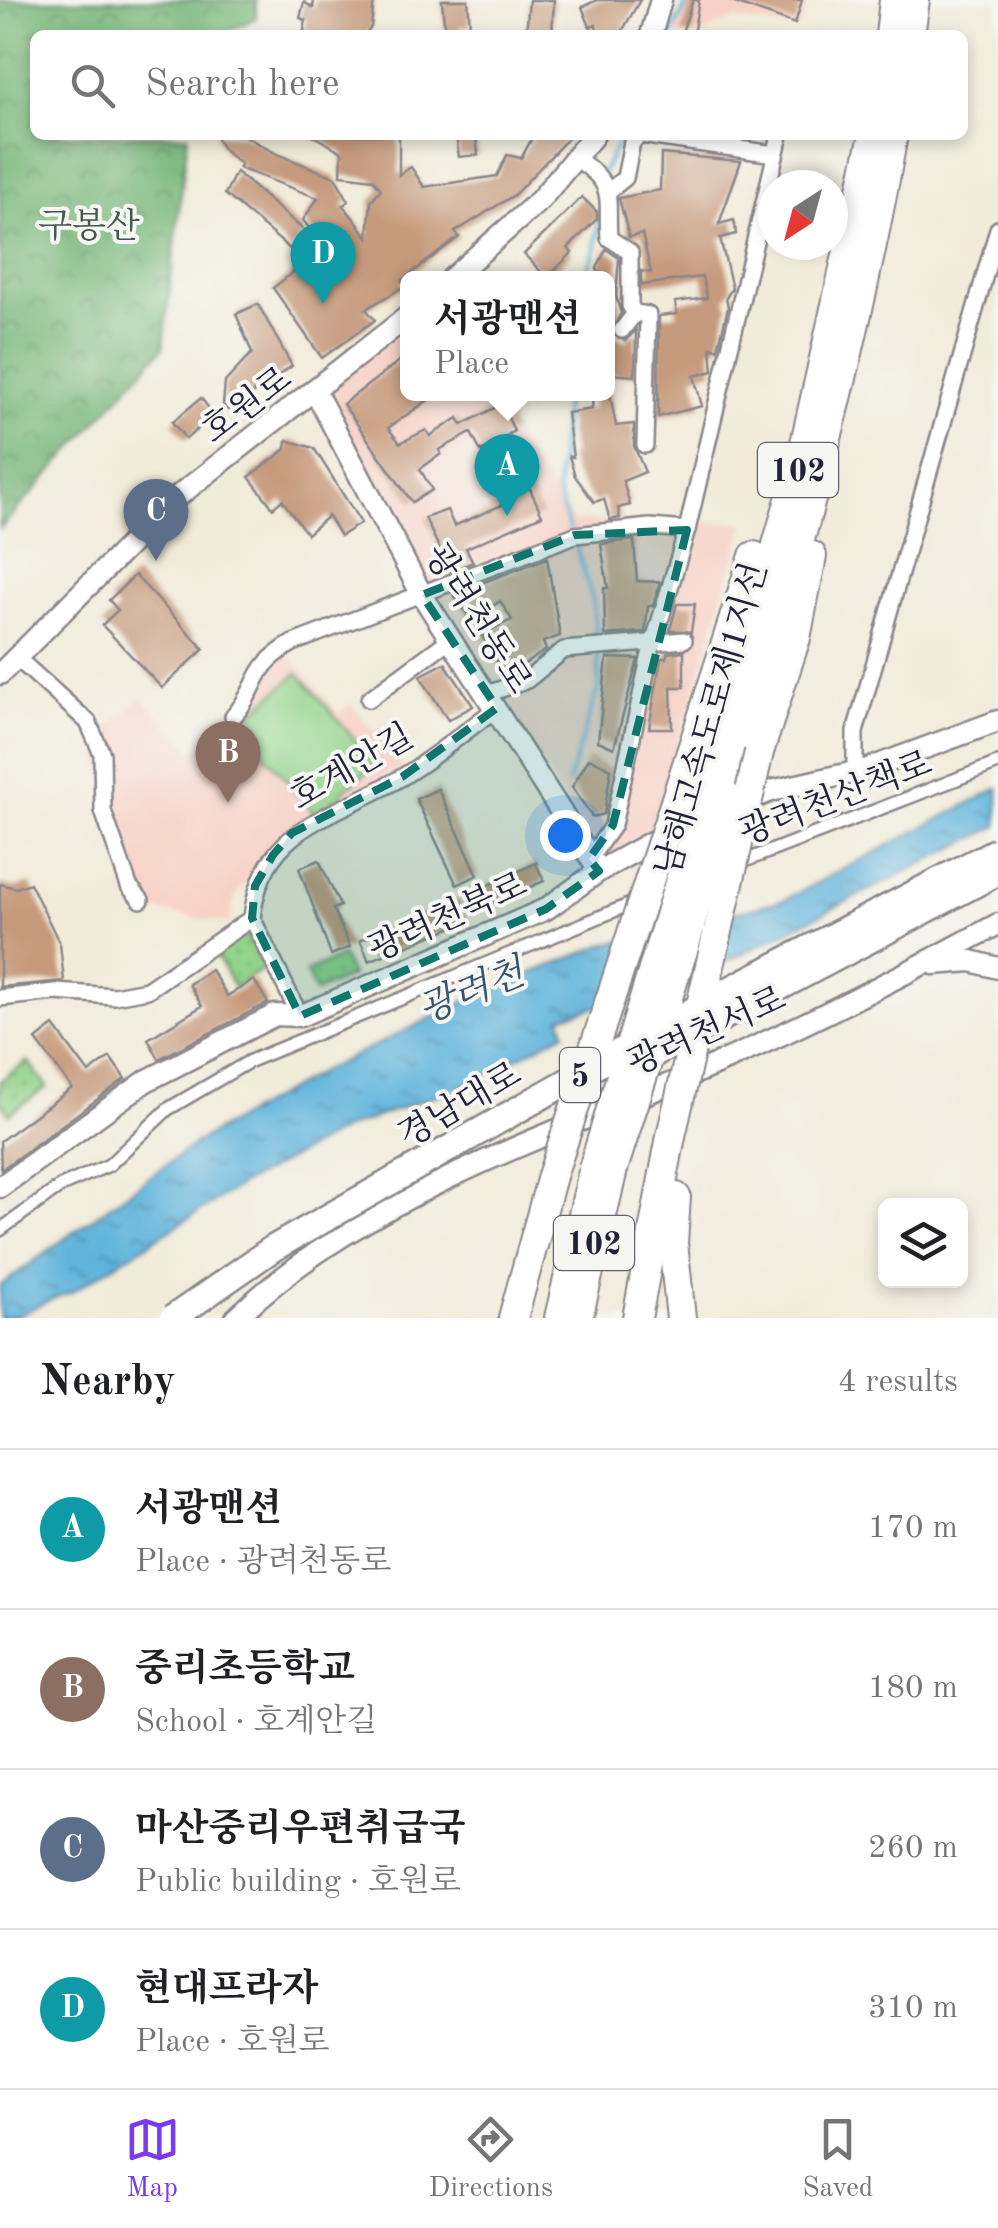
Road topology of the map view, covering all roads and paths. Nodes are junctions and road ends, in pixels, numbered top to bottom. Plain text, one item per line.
1 (660, 0) edge
2 (894, 0) edge
3 (915, 0) edge
4 (927, 0) edge
5 (652, 30) edge
6 (891, 30) edge
7 (911, 30) edge
8 (924, 30) edge
9 (591, 140) edge
10 (634, 140) edge
11 (676, 140) edge
12 (779, 140) edge
13 (880, 140) edge
14 (905, 140) edge
15 (775, 154) junction
16 (577, 160) junction
17 (610, 190) junction
18 (998, 229) edge
19 (460, 271) edge
20 (665, 308) dead end
21 (642, 314) junction
22 (400, 323) edge
23 (622, 330) dead end
24 (316, 392) junction
25 (646, 445) dead end
26 (688, 530) junction
27 (422, 595) junction
28 (449, 640) junction
29 (684, 640) dead end
30 (654, 641) junction
31 (17, 658) junction
32 (0, 674) edge
33 (369, 699) dead end
34 (492, 701) junction
35 (233, 717) dead end
36 (998, 721) edge
37 (998, 764) edge
38 (855, 772) junction
39 (998, 850) edge
40 (594, 865) junction
41 (998, 872) edge
42 (141, 900) dead end
43 (252, 918) junction
44 (998, 924) edge
45 (996, 959) edge
46 (921, 965) junction
47 (0, 998) edge
48 (300, 1016) junction
49 (671, 1136) junction
50 (603, 1169) junction
51 (0, 1187) edge
52 (534, 1229) junction
53 (0, 1230) edge
54 (173, 1318) edge
55 (200, 1318) edge
56 (236, 1318) edge
57 (496, 1318) edge
58 (513, 1318) edge
59 (558, 1318) edge
60 (578, 1318) edge
61 (636, 1318) edge
62 (681, 1318) edge

1 - 5 street
2 - 6 highway
3 - 7 highway
4 - 8 highway
9 - 16 street
10 - 17 street
11 - 15 street
12 - 15 street
13 - 50 highway, 남해고속도로제1지선 / 102, bridge
13 - 52 highway, bridge
14 - 49 highway, bridge
15 - 26 street
16 - 17 street
16 - 19 street
17 - 21 street
18 - 38 street
20 - 21 street
21 - 23 street
21 - 25 street
22 - 24 street, 호원로
24 - 27 street, 광려천동로
24 - 31 street, 호원로
26 - 27 street
26 - 30 street
27 - 28 street, 광려천동로
27 - 35 street
28 - 33 street
28 - 34 street, 광려천동로
29 - 30 street, 호계안길
30 - 34 street, 호계안길
30 - 40 street
31 - 32 street, 호원로
31 - 42 street
34 - 40 street, 광려천동로
34 - 43 street, 호계안길
36 - 38 street, 광려천북로
37 - 53 street, 광려천산책로
38 - 40 street, 광려천북로
39 - 54 highway, 경남대로 / 5, bridge
40 - 48 street, 광려천북로
41 - 55 highway, 경남대로 / 5, bridge
43 - 47 street
43 - 48 street
44 - 46 street, 광려천서로
45 - 46 street
46 - 56 street, 광려천서로
48 - 51 street, 광려천북로
49 - 61 highway
49 - 62 highway
50 - 59 highway, 남해고속도로제1지선 / 102
50 - 60 highway, 남해고속도로제1지선 / 102
52 - 57 highway
52 - 58 highway

